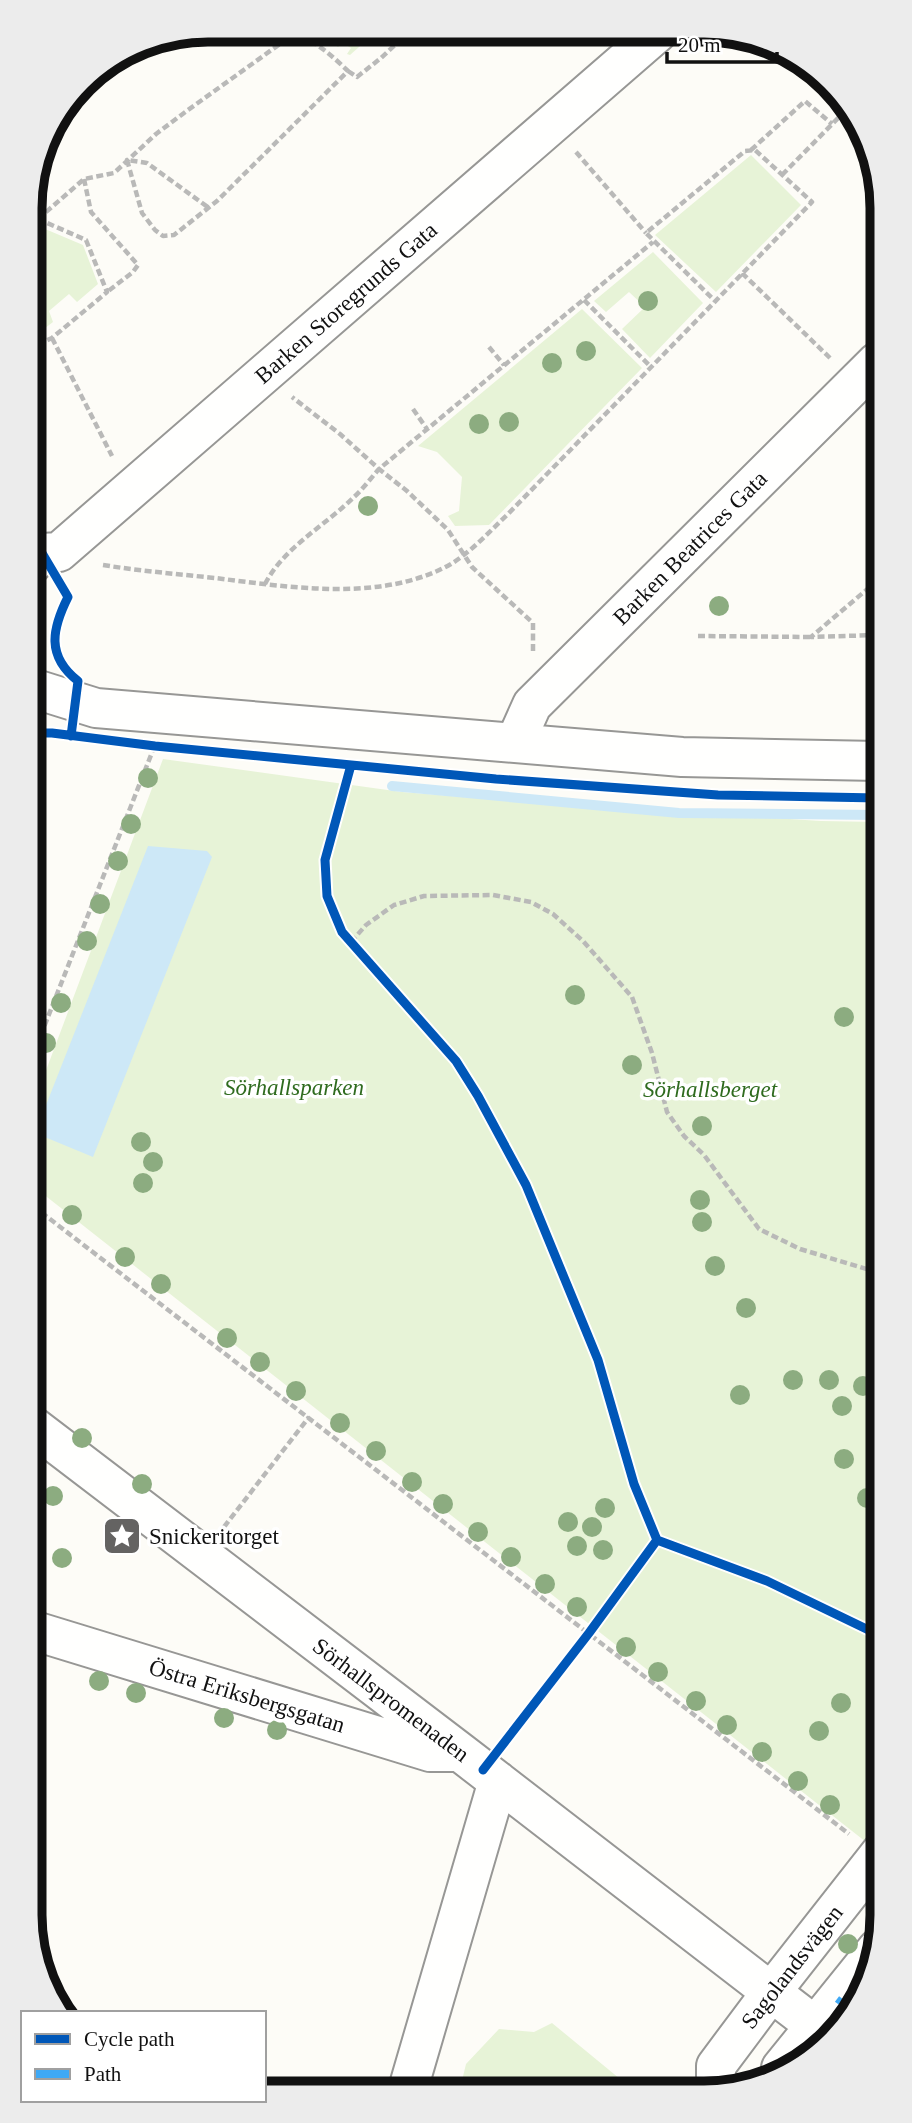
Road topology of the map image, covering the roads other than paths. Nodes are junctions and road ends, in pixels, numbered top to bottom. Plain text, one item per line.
1 (647, 42) edge
2 (866, 373) edge
3 (45, 558) edge
4 (42, 691) edge
5 (516, 743) junction
6 (870, 761) edge
7 (42, 1433) edge
8 (42, 1632) edge
9 (460, 1752) junction
10 (498, 1781) junction
11 (870, 1866) edge
12 (861, 1968) edge
13 (772, 1991) junction
14 (814, 2025) junction
15 (789, 2057) edge
16 (716, 2080) edge
17 (410, 2081) edge

1 - 3 street, Barken Storegrunds Gata
2 - 5 street, Barken Beatrices Gata
4 - 5 street
5 - 6 street
7 - 9 street, Sörhallspromenaden
8 - 9 street, Östra Eriksbergsgatan
9 - 10 street, Sörhallspromenaden
10 - 13 street, Sörhallspromenaden
10 - 17 street
11 - 13 street, Sagolandsvägen
12 - 14 street
13 - 14 street, Sörhallspromenaden
13 - 16 street, Sagolandsvägen
14 - 15 street

